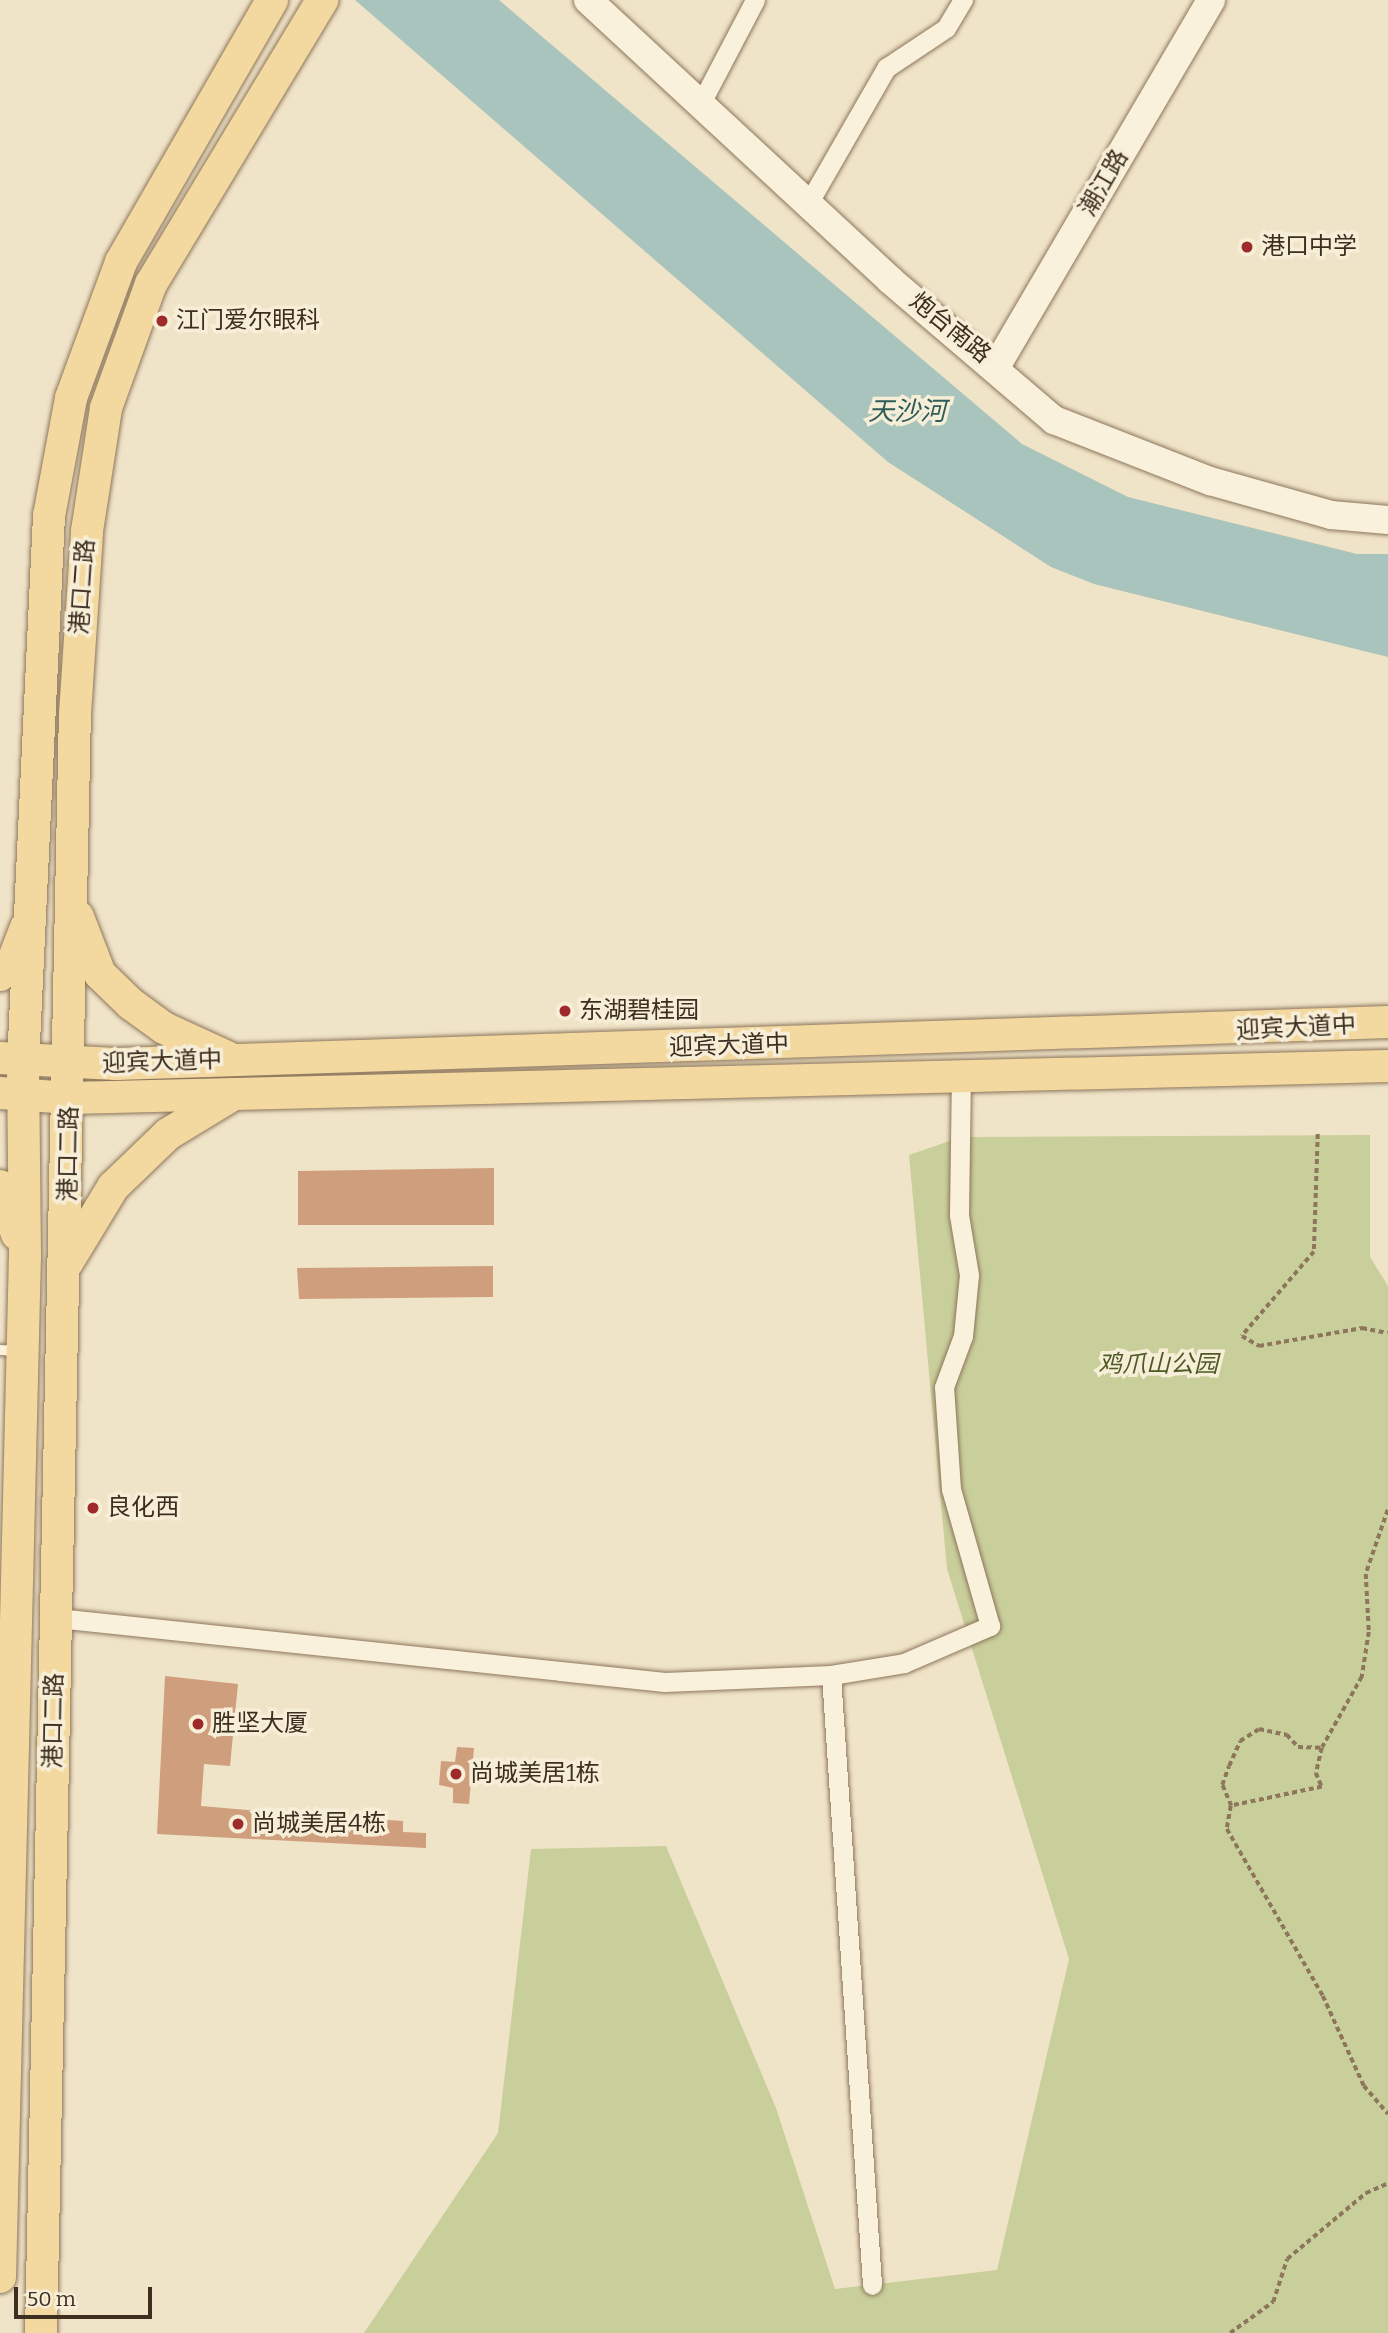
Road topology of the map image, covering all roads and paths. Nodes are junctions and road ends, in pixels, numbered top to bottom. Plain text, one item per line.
1 (271, 0) edge
2 (322, 0) edge
3 (588, 0) edge
4 (755, 0) edge
5 (963, 0) edge
6 (1210, 0) edge
7 (702, 101) junction
8 (809, 202) junction
9 (997, 365) junction
10 (1384, 515) edge
11 (75, 714) junction
12 (41, 715) junction
13 (73, 904) junction
14 (34, 906) junction
15 (0, 975) edge
16 (1388, 1022) edge
17 (282, 1059) junction
18 (235, 1060) junction
19 (12, 1061) edge
20 (70, 1065) junction
21 (1388, 1066) edge
22 (961, 1077) junction
23 (280, 1093) junction
24 (235, 1094) junction
25 (13, 1095) edge
26 (70, 1098) junction
27 (1318, 1135) dead end
28 (0, 1186) edge
29 (25, 1257) junction
30 (66, 1264) junction
31 (1388, 1333) edge
32 (15, 1353) edge
33 (62, 1360) junction
34 (1388, 1510) edge
35 (7, 1562) edge
36 (57, 1618) junction
37 (831, 1675) junction
38 (1322, 1748) junction
39 (1231, 1806) junction
40 (3, 2015) edge
41 (1388, 2114) edge
42 (1, 2129) edge
43 (1388, 2183) edge
44 (0, 2277) edge
45 (872, 2285) dead end
46 (41, 2333) edge
47 (1230, 2333) edge

1 - 12 main road, 港口二路
2 - 11 main road, 港口二路
3 - 7 street, 炮台南路
4 - 7 street
5 - 8 street
6 - 9 street, 潮江路
7 - 8 street, 炮台南路
8 - 9 street, 炮台南路
9 - 10 street, 炮台南路
11 - 12 main road
11 - 13 main road, 港口二路
12 - 14 main road, 港口二路
13 - 18 main road
13 - 20 main road, 港口二路
14 - 15 main road
14 - 19 main road, 港口二路
16 - 17 main road, 迎宾大道中
17 - 18 main road, 迎宾大道中
17 - 23 street
18 - 20 main road, 迎宾大道中
19 - 20 main road, 迎宾大道中
19 - 25 main road, 港口二路
20 - 26 main road, 港口二路
21 - 22 main road, 迎宾大道中
22 - 23 main road, 迎宾大道中
22 - 37 street
23 - 24 main road, 迎宾大道中
24 - 26 main road, 迎宾大道中
24 - 30 main road
25 - 26 main road, 迎宾大道中
25 - 29 main road, 港口二路
26 - 30 main road, 港口二路
27 - 31 path
28 - 29 main road
29 - 32 main road, 港口二路
30 - 33 main road, 港口二路
32 - 33 main road
32 - 35 main road, 港口二路
33 - 36 main road, 港口二路
34 - 38 path
35 - 40 main road, 港口二路
36 - 37 street
36 - 46 main road, 港口二路
37 - 45 street
38 - 39 path
38 - 39 path
39 - 41 path
40 - 42 main road, 港口二路
42 - 44 main road, 港口二路
43 - 47 path

